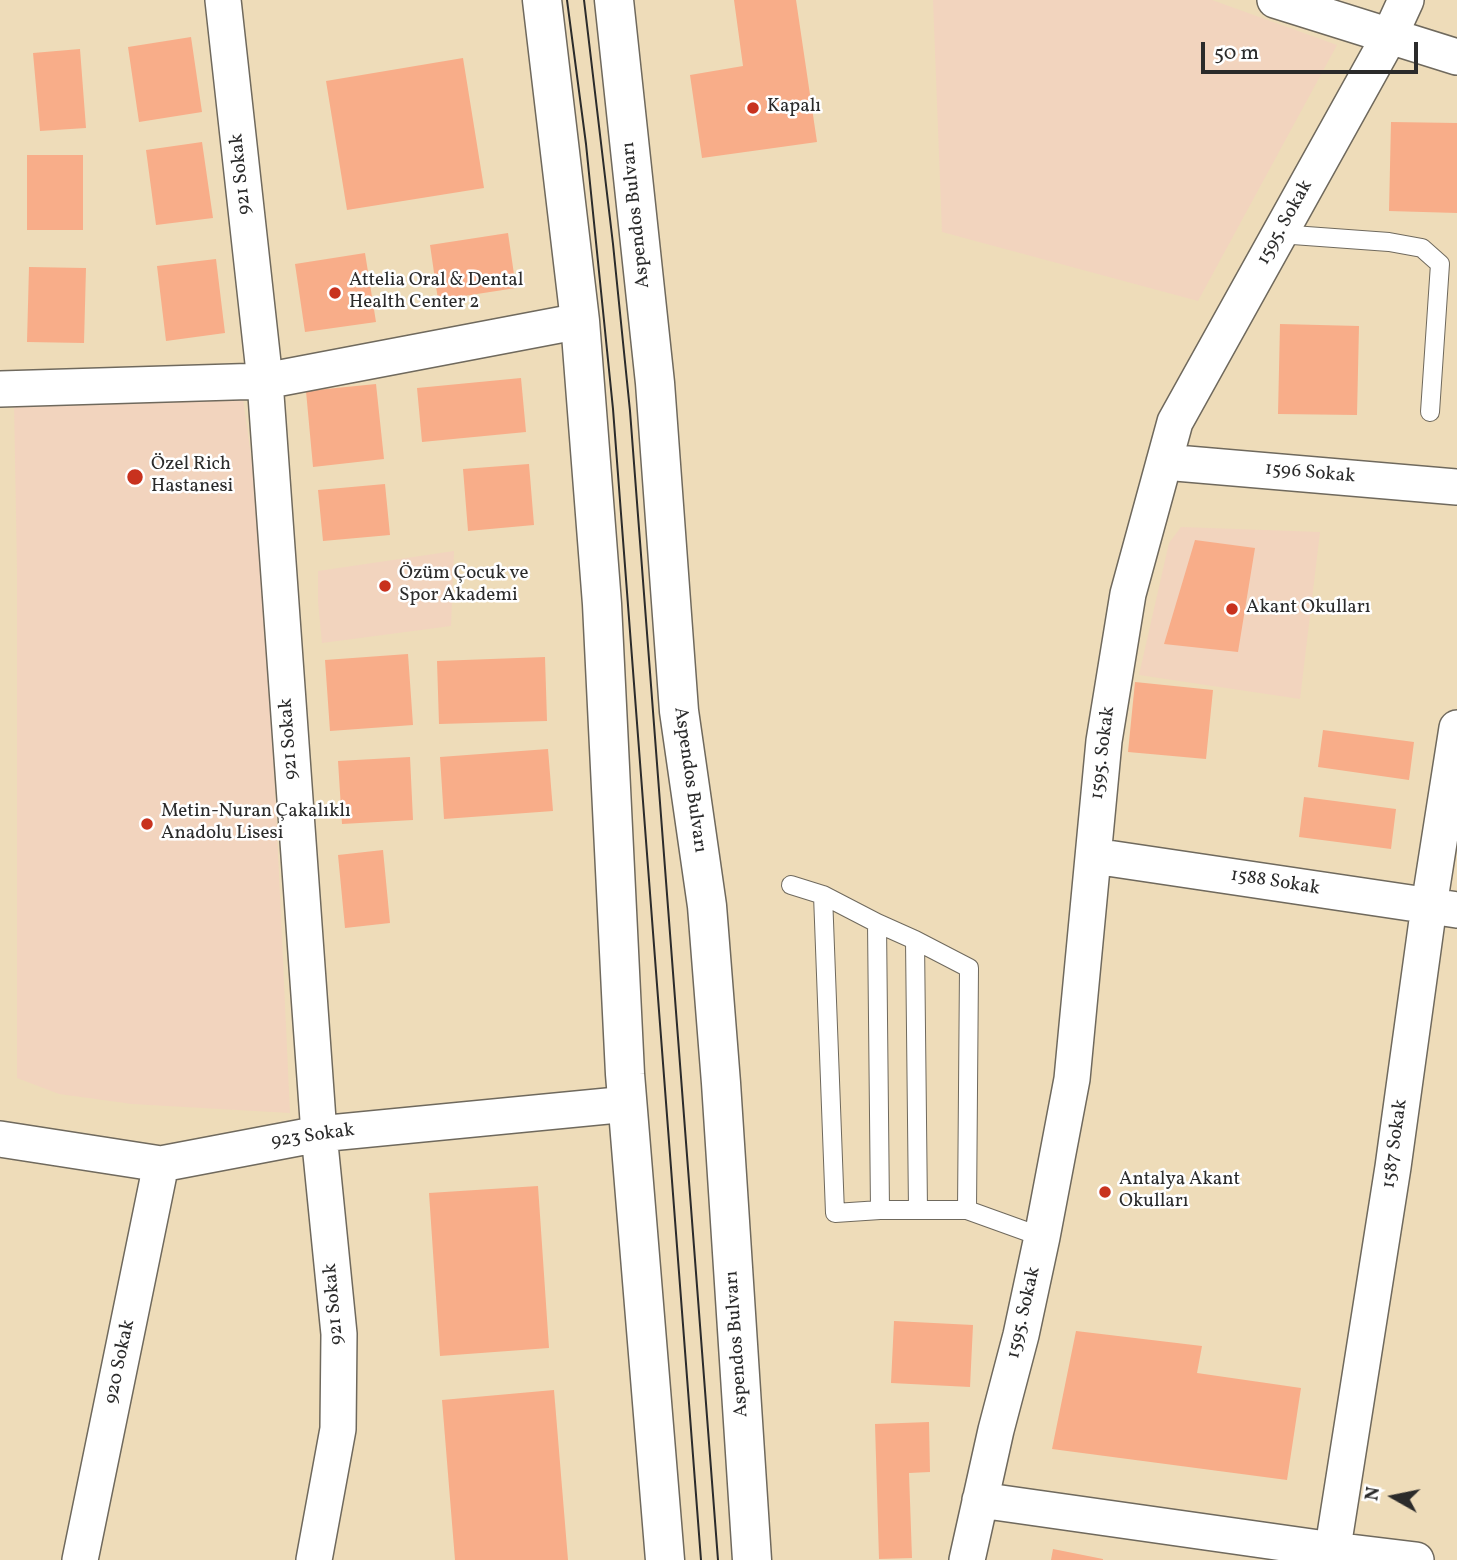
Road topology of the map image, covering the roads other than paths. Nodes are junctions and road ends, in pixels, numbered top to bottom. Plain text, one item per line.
1 (223, 0) edge
2 (542, 0) edge
3 (614, 0) edge
4 (1275, 0) edge
5 (1406, 0) edge
6 (1389, 37) junction
7 (1457, 57) edge
8 (1279, 234) junction
9 (580, 321) junction
10 (265, 382) junction
11 (0, 389) edge
12 (1430, 412) dead end
13 (1164, 462) junction
14 (1457, 486) edge
15 (1457, 728) edge
16 (1094, 856) junction
17 (791, 885) dead end
18 (823, 895) junction
19 (1443, 908) edge
20 (877, 923) junction
21 (915, 940) junction
22 (628, 1104) junction
23 (319, 1134) junction
24 (0, 1139) edge
25 (161, 1164) junction
26 (880, 1210) junction
27 (918, 1210) junction
28 (967, 1210) junction
29 (1042, 1237) junction
30 (980, 1500) junction
31 (1332, 1555) edge
32 (80, 1560) edge
33 (314, 1560) edge
34 (665, 1560) edge
35 (752, 1560) edge
36 (967, 1560) edge
37 (1416, 1560) edge

1 - 10 street, 921 Sokak
2 - 9 main road
3 - 35 main road, Aspendos Bulvarı
4 - 6 street
5 - 6 street, 1595. Sokak
6 - 7 street
6 - 8 street, 1595. Sokak
8 - 12 lane
8 - 13 street, 1595. Sokak
9 - 10 street
9 - 22 main road
10 - 11 street
10 - 23 street, 921 Sokak
13 - 14 street, 1596 Sokak
13 - 16 street, 1595. Sokak
15 - 19 street, 1587 Sokak
16 - 19 street, 1588 Sokak
16 - 29 street, 1595. Sokak
17 - 18 lane
18 - 20 lane
18 - 26 lane
19 - 31 street, 1587 Sokak
20 - 21 lane
20 - 26 lane
21 - 27 lane
21 - 28 lane
22 - 23 street, 923 Sokak
22 - 34 main road
23 - 25 street, 923 Sokak
23 - 33 street, 921 Sokak
24 - 25 street, 923 Sokak
25 - 32 street, 920 Sokak
26 - 27 lane
27 - 28 lane
28 - 29 lane
29 - 30 street, 1595. Sokak
30 - 31 street
30 - 36 street, 1595. Sokak
31 - 37 street

